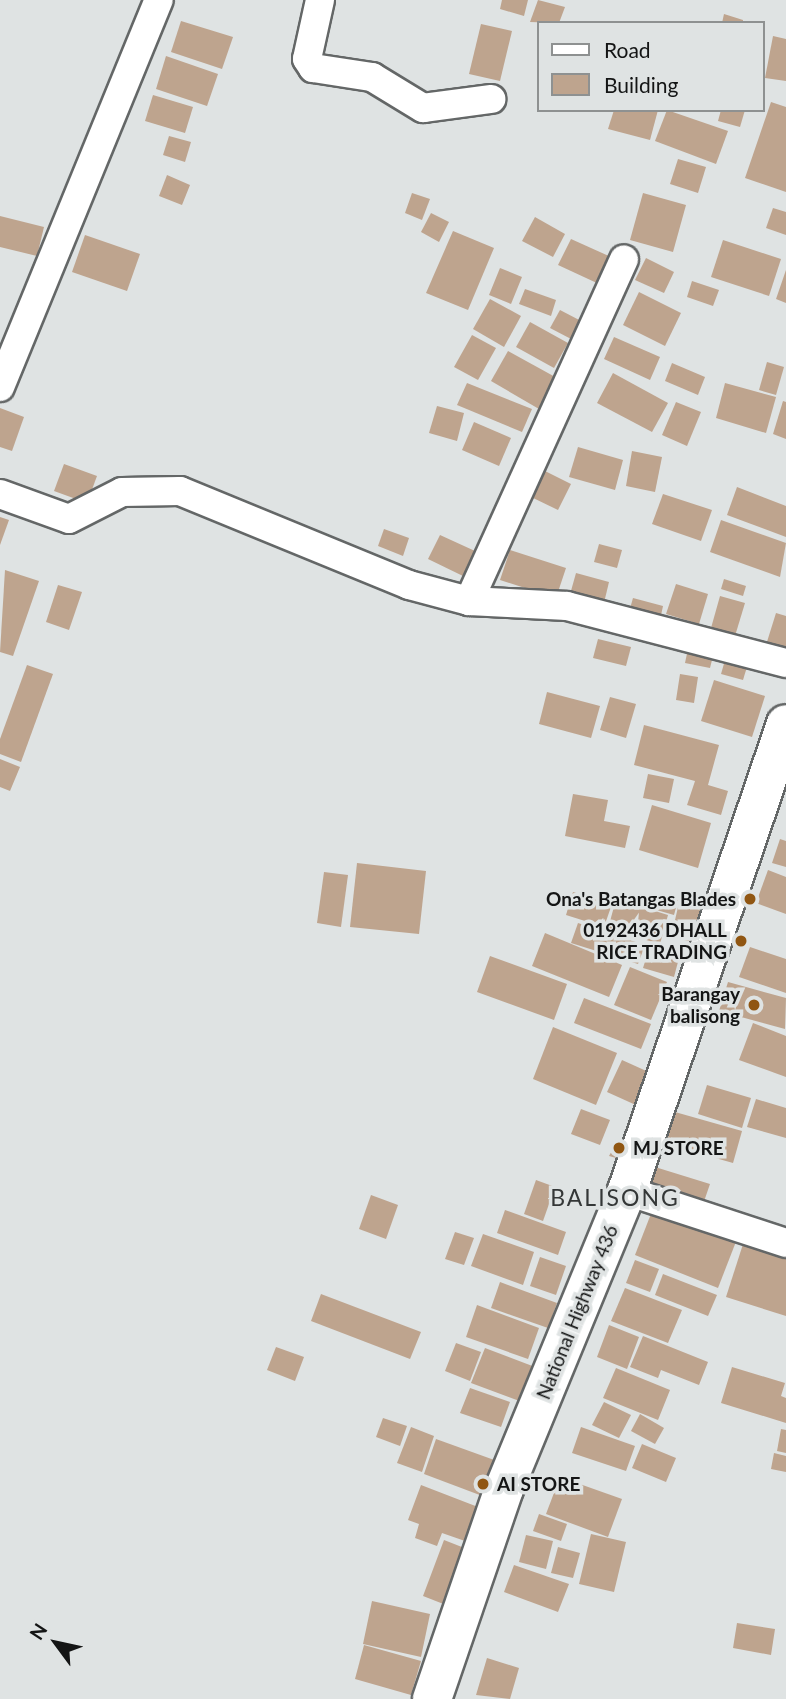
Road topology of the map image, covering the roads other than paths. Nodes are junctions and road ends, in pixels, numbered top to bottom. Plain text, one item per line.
1 (159, 0) edge
2 (320, 0) edge
3 (491, 99) dead end
4 (624, 259) dead end
5 (0, 387) edge
6 (0, 494) edge
7 (469, 601) junction
8 (786, 663) edge
9 (786, 724) edge
10 (627, 1191) junction
11 (786, 1242) edge
12 (432, 1699) edge

1 - 5 street
2 - 3 street
4 - 7 street
6 - 7 street
7 - 8 street
9 - 10 main road, National Highway 436
10 - 11 street
10 - 12 main road, National Highway 436

